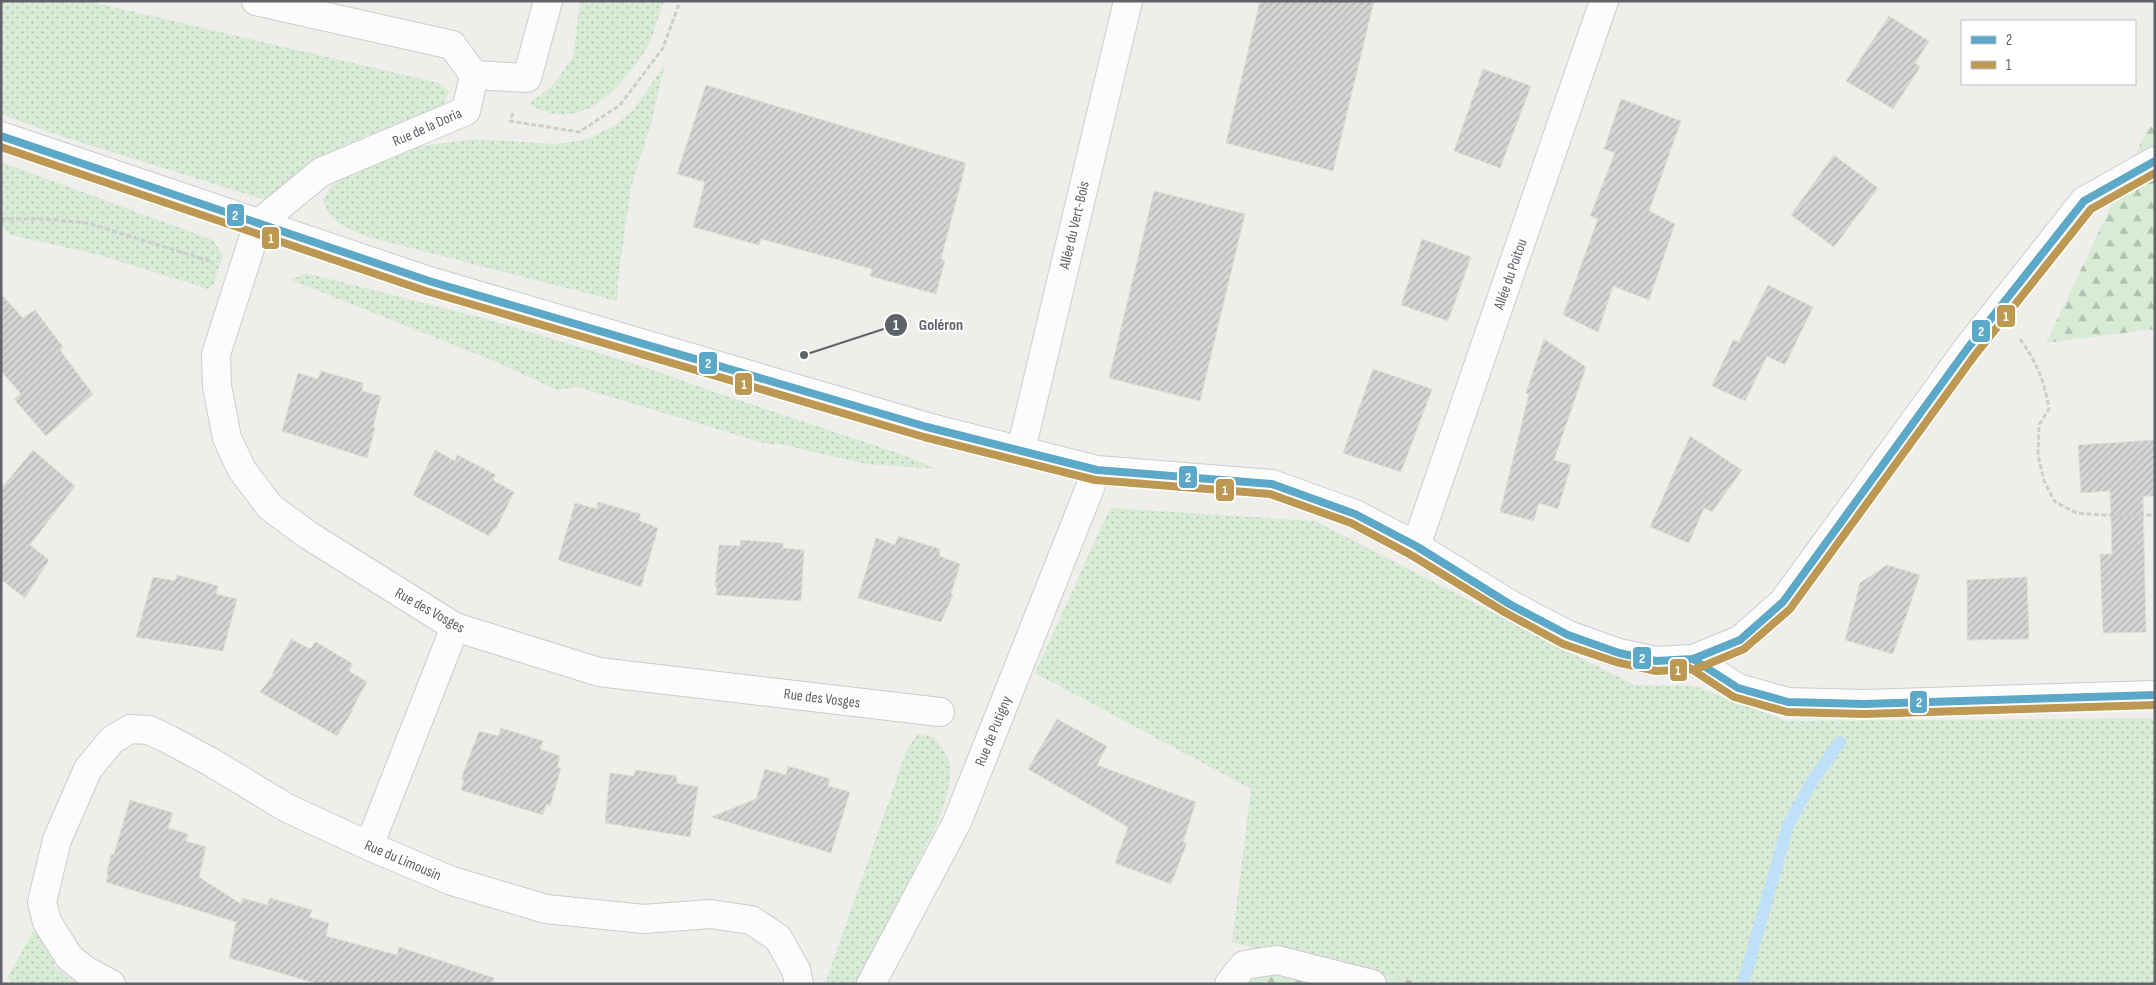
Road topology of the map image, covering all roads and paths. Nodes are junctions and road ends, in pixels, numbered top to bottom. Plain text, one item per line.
1 (256, 1) edge
2 (548, 1) edge
3 (680, 1) edge
4 (1128, 1) edge
5 (1604, 1) edge
6 (474, 75) junction
7 (527, 78) junction
8 (1, 136) edge
9 (2155, 161) edge
10 (1, 219) edge
11 (258, 224) junction
12 (242, 270) junction
13 (1998, 310) junction
14 (1021, 450) junction
15 (1097, 470) junction
16 (2155, 515) edge
17 (1416, 546) junction
18 (455, 627) junction
19 (1693, 659) junction
20 (2155, 695) edge
21 (940, 712) dead end
22 (369, 846) junction
23 (112, 984) edge
24 (799, 984) edge
25 (872, 984) edge
26 (1229, 984) edge
27 (1372, 984) edge

1 - 6 street
2 - 7 street
3 - 7 path
4 - 14 street, Allée du Vert-Bois
5 - 17 street, Allée du Poitou
6 - 7 street
6 - 11 street, Rue de la Doria
8 - 11 street
9 - 13 street
10 - 12 path
11 - 12 street, Rue des Vosges
11 - 14 street
12 - 18 street, Rue des Vosges
13 - 16 path
13 - 19 street
14 - 15 street
15 - 17 street
15 - 25 street, Rue de Putigny
17 - 19 street
18 - 21 street, Rue des Vosges
18 - 22 street
19 - 20 street
22 - 23 street, Rue du Limousin
22 - 24 street, Rue du Limousin
26 - 27 street

